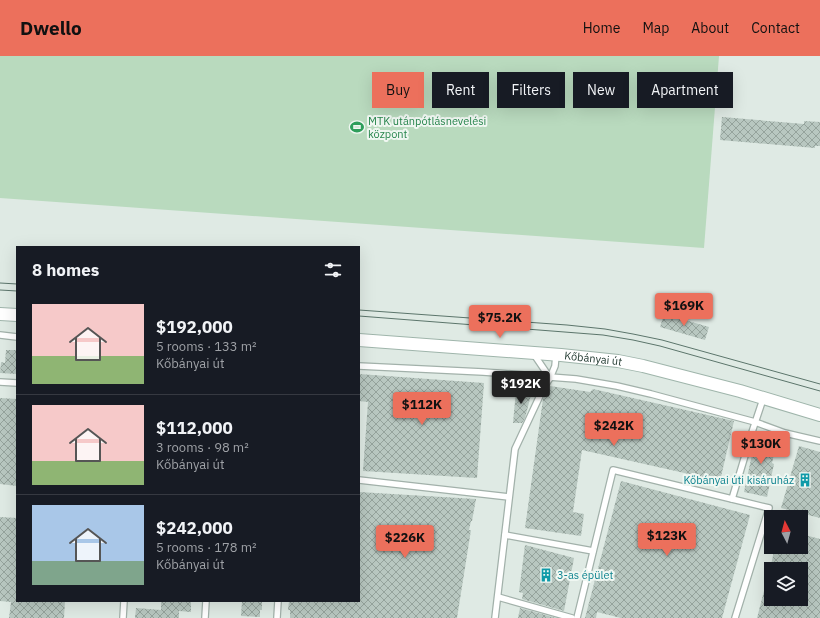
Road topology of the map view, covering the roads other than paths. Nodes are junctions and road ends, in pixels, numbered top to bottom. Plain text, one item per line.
1 (0, 314) edge
2 (16, 315) edge
3 (0, 335) edge
4 (16, 337) edge
5 (360, 340) edge
6 (533, 353) junction
7 (556, 354) junction
8 (360, 366) edge
9 (550, 378) junction
10 (0, 382) edge
11 (16, 383) edge
12 (763, 398) junction
13 (820, 415) edge
14 (755, 422) junction
15 (820, 441) edge
16 (360, 480) edge
17 (509, 497) junction
18 (732, 499) junction
19 (505, 535) junction
20 (593, 551) junction
21 (498, 597) junction
22 (124, 602) edge
23 (206, 602) edge
24 (278, 602) edge
25 (123, 618) edge
26 (205, 618) edge
27 (277, 618) edge
28 (496, 618) edge
29 (572, 618) edge
30 (577, 618) edge
31 (735, 618) edge

1 - 2 main road
3 - 4 lane
5 - 6 main road, Kőbányai út
6 - 7 main road, Kőbányai út
6 - 9 lane
7 - 9 lane
7 - 12 main road, Kőbányai út
8 - 9 lane
9 - 14 lane
9 - 17 lane
10 - 11 lane
12 - 13 main road, Kőbányai út
12 - 14 lane
14 - 15 lane
14 - 18 lane
16 - 17 lane
17 - 19 lane
18 - 20 lane
18 - 31 lane
19 - 20 lane
19 - 21 lane
20 - 30 lane
21 - 28 lane
21 - 29 lane
22 - 25 lane
23 - 26 lane
24 - 27 lane

